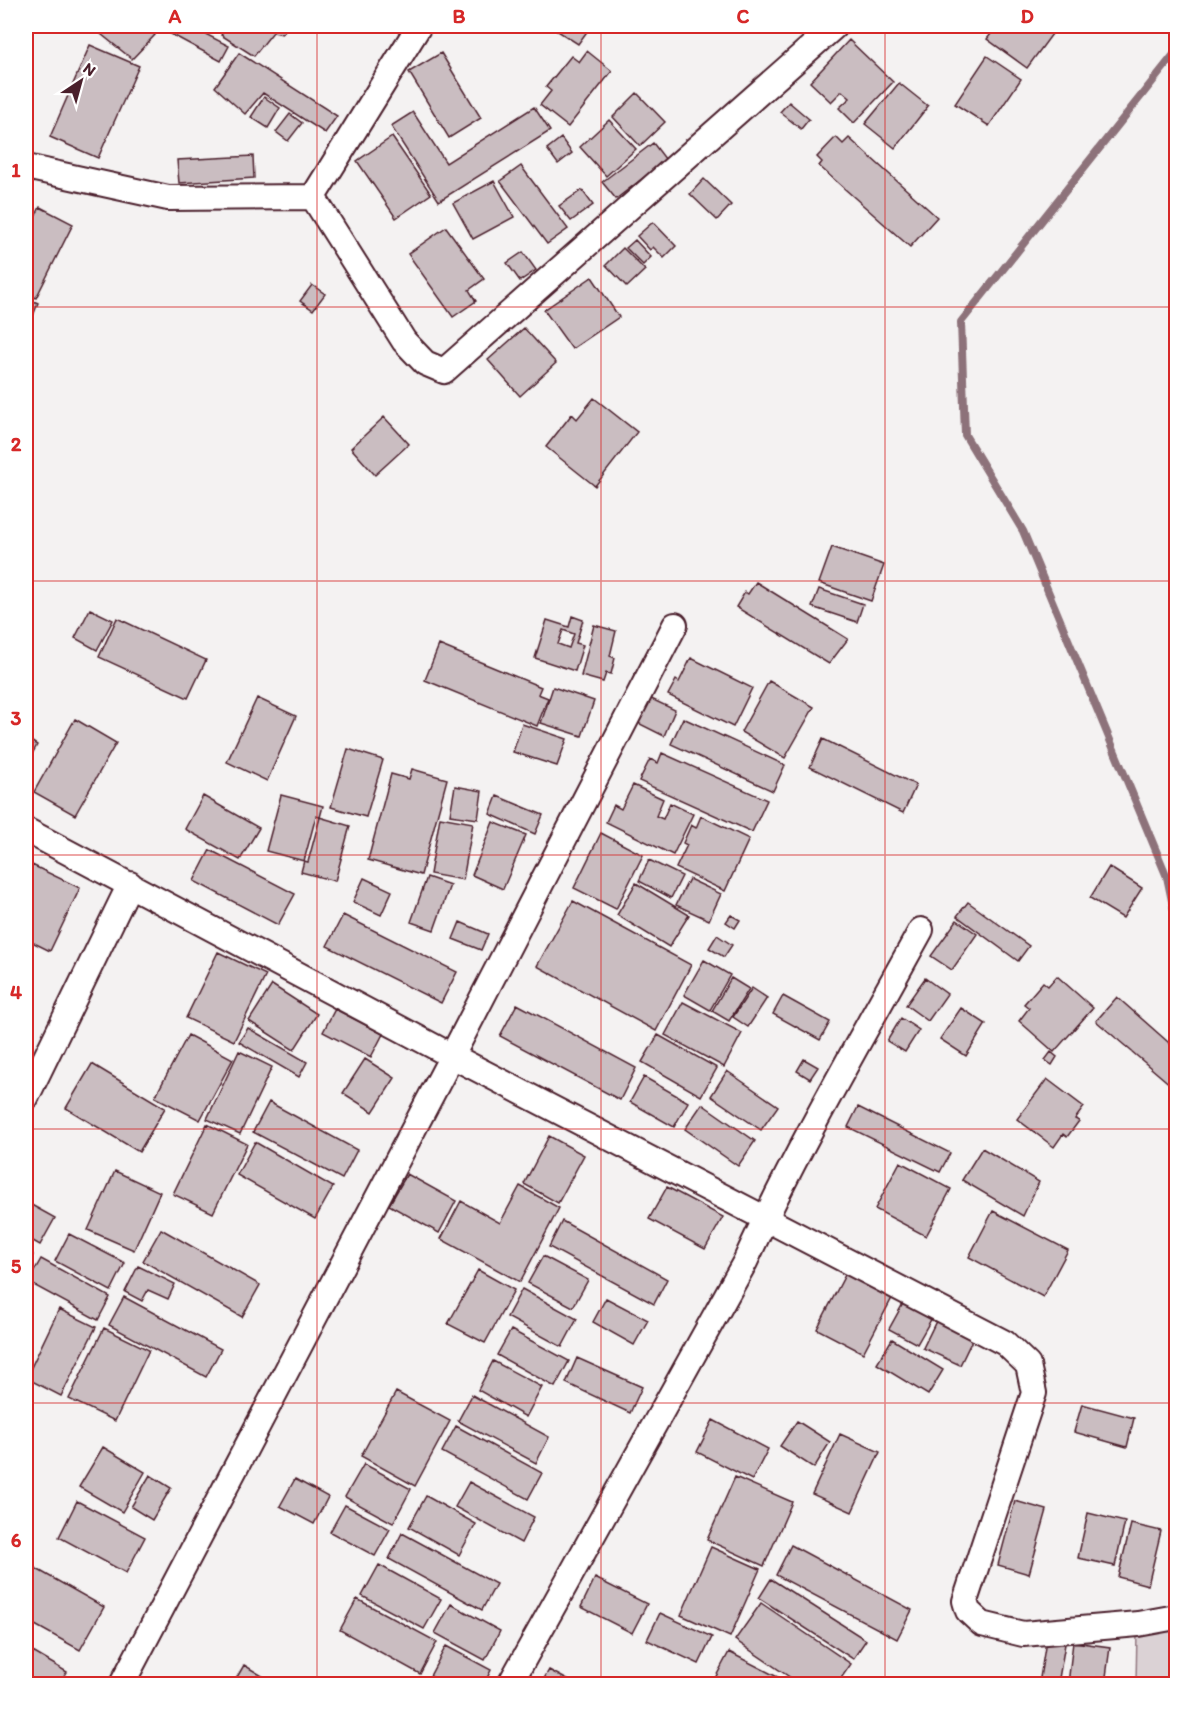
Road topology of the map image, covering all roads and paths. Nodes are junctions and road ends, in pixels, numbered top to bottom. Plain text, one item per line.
1 (419, 26) edge
2 (835, 26) edge
3 (26, 167) edge
4 (313, 197) junction
5 (675, 625) dead end
6 (26, 830) edge
7 (130, 884) junction
8 (921, 930) dead end
9 (452, 1056) junction
10 (26, 1098) edge
11 (765, 1218) junction
12 (1176, 1617) edge
13 (122, 1684) edge
14 (510, 1684) edge

1 - 4 street
2 - 4 street
3 - 4 street
5 - 9 street
6 - 7 street
7 - 9 street
7 - 10 street
8 - 11 street
9 - 11 street
9 - 13 street
11 - 12 street
11 - 14 street

